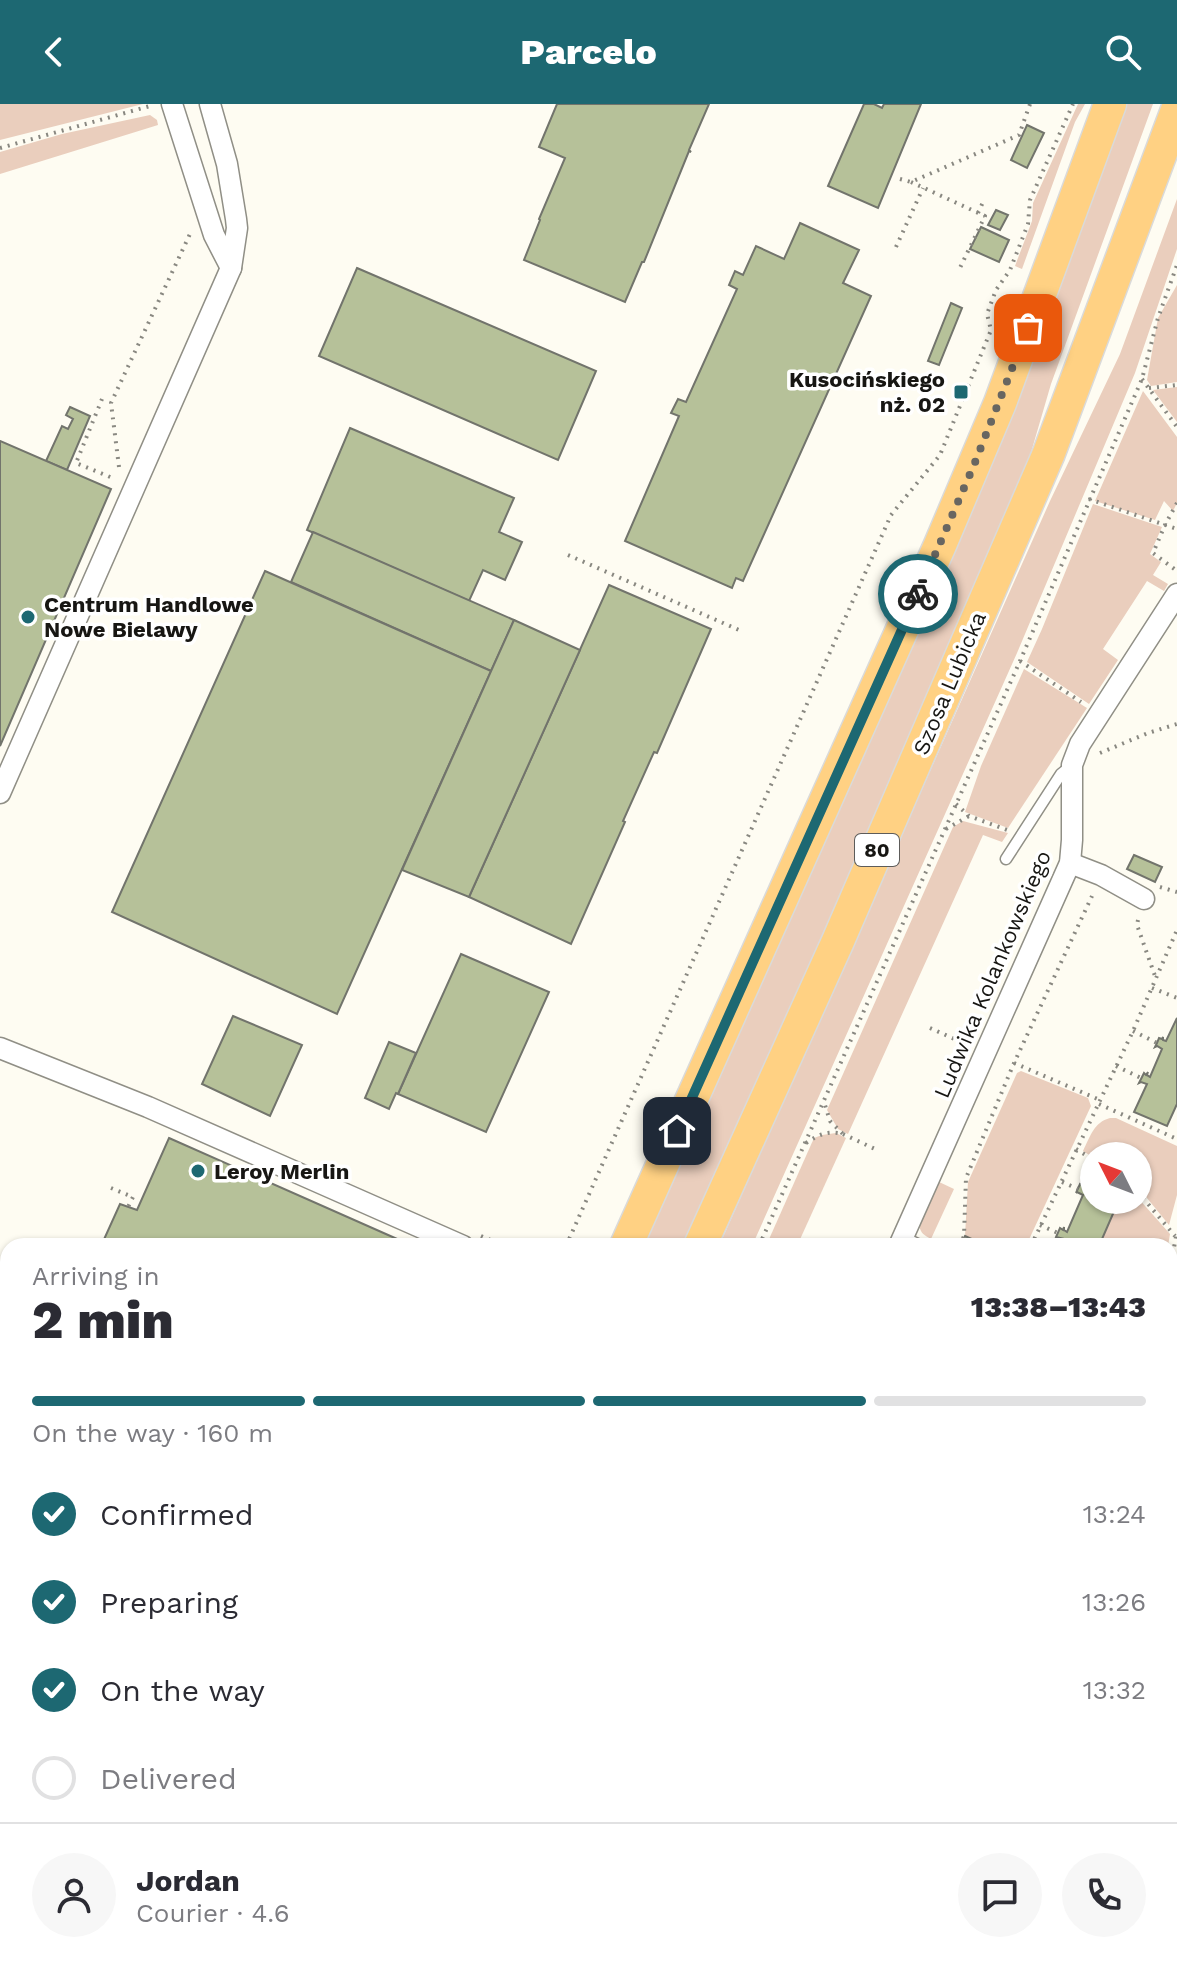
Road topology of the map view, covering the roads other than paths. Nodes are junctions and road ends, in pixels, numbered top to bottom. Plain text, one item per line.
1 (172, 104) edge
2 (210, 104) edge
3 (1110, 104) edge
4 (1177, 110) edge
5 (231, 268) junction
6 (1177, 594) edge
7 (1072, 765) junction
8 (0, 793) edge
9 (1006, 859) dead end
10 (1070, 863) junction
11 (1144, 899) road end
12 (0, 1048) edge
13 (652, 1188) junction
14 (445, 1238) edge
15 (615, 1238) edge
16 (630, 1238) edge
17 (704, 1238) edge
18 (903, 1238) edge

1 - 5 street
2 - 5 street
3 - 13 main road
4 - 17 main road, Szosa Lubicka / 80
5 - 8 street
6 - 7 street, Ludwika Kolankowskiego
7 - 9 lane
7 - 10 street, Ludwika Kolankowskiego
10 - 11 street
10 - 18 street, Ludwika Kolankowskiego
12 - 14 street
13 - 15 street
13 - 16 main road

